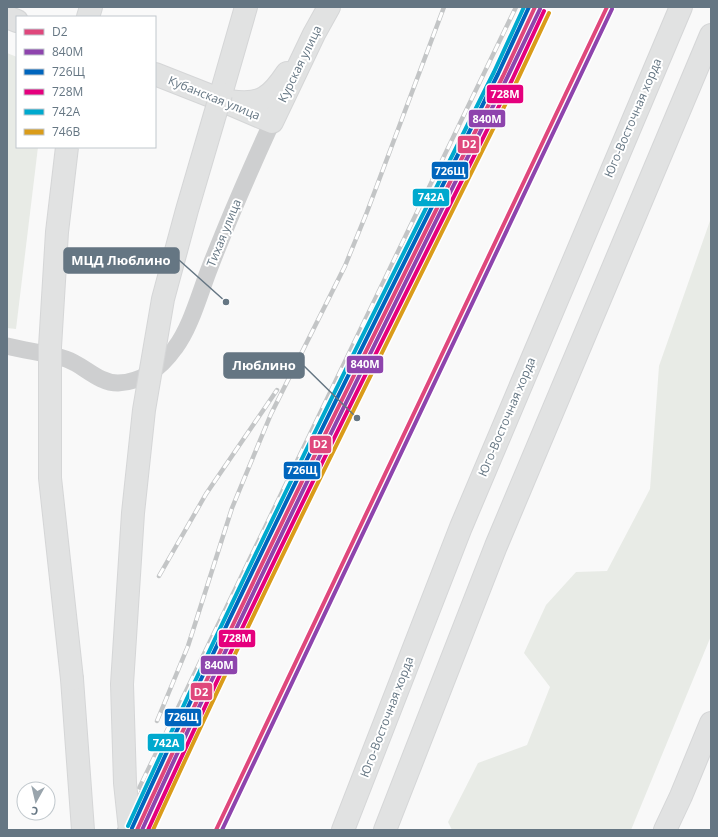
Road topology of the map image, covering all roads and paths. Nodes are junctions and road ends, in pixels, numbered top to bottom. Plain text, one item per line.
1 (246, 7) edge
2 (329, 7) edge
3 (680, 7) edge
4 (314, 34) junction
5 (711, 35) edge
6 (156, 74) edge
7 (216, 98) junction
8 (272, 122) junction
9 (67, 148) edge
10 (7, 346) edge
11 (711, 723) edge
12 (83, 830) edge
13 (130, 830) edge
14 (343, 830) edge
15 (385, 830) edge
16 (665, 830) edge

1 - 13 main road, bridge
2 - 4 main road, Курская улица
3 - 14 main road, Юго-Восточная хорда
4 - 7 main road
4 - 8 main road, Курская улица
5 - 15 main road
6 - 7 main road, Кубанская улица
7 - 8 main road, Кубанская улица
8 - 10 street, Тихая улица
9 - 12 main road, bridge
11 - 16 main road

